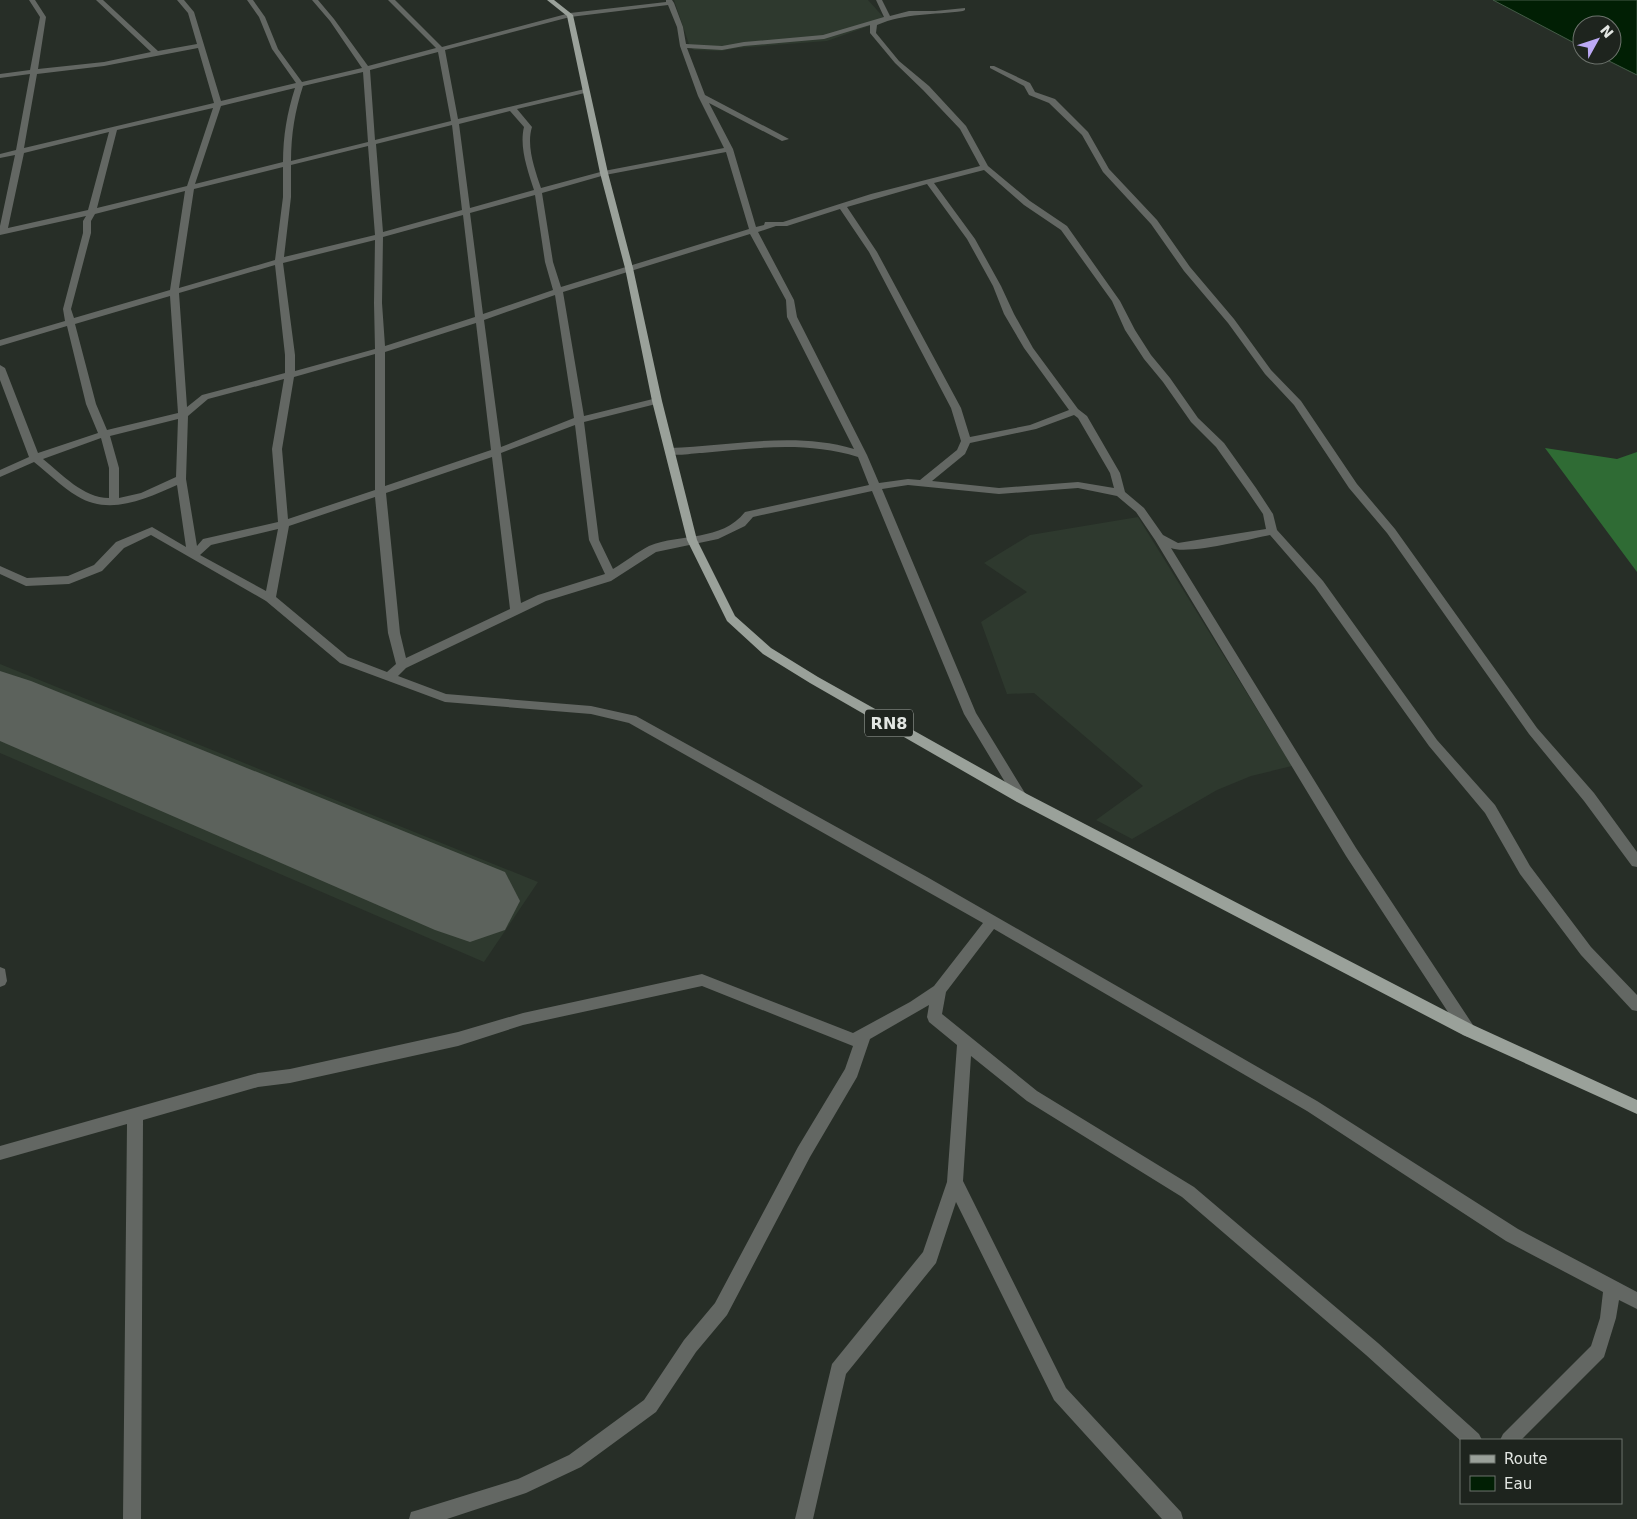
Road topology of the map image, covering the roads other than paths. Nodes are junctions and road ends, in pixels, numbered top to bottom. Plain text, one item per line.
1 (32, 0) edge
2 (99, 0) edge
3 (180, 0) edge
4 (250, 0) edge
5 (315, 0) edge
6 (391, 0) edge
7 (550, 0) edge
8 (879, 0) edge
9 (670, 2) edge
10 (963, 9) dead end
11 (570, 15) junction
12 (888, 18) junction
13 (202, 45) junction
14 (684, 46) junction
15 (441, 50) junction
16 (156, 53) junction
17 (992, 67) dead end
18 (366, 69) junction
19 (34, 71) junction
20 (0, 76) edge
21 (300, 84) junction
22 (586, 90) junction
23 (702, 96) junction
24 (218, 103) junction
25 (512, 108) junction
26 (455, 122) junction
27 (114, 128) junction
28 (785, 140) dead end
29 (372, 142) junction
30 (729, 150) junction
31 (20, 151) junction
32 (0, 156) edge
33 (288, 164) junction
34 (985, 167) junction
35 (604, 173) junction
36 (929, 181) junction
37 (190, 188) junction
38 (538, 191) junction
39 (842, 206) junction
40 (92, 212) junction
41 (465, 212) junction
42 (753, 227) junction
43 (2, 232) edge
44 (379, 236) junction
45 (279, 261) junction
46 (630, 268) junction
47 (174, 291) junction
48 (558, 291) junction
49 (479, 318) junction
50 (69, 323) junction
51 (0, 342) edge
52 (380, 349) junction
53 (0, 368) edge
54 (290, 374) junction
55 (657, 401) junction
56 (1075, 411) junction
57 (184, 415) junction
58 (579, 420) junction
59 (104, 434) junction
60 (966, 441) junction
61 (670, 451) junction
62 (496, 452) junction
63 (862, 455) junction
64 (34, 458) junction
65 (0, 474) edge
66 (180, 480) junction
67 (922, 484) junction
68 (876, 487) junction
69 (380, 490) junction
70 (1120, 493) junction
71 (112, 503) junction
72 (284, 524) junction
73 (1272, 531) junction
74 (1158, 538) junction
75 (692, 540) junction
76 (193, 556) junction
77 (0, 570) edge
78 (611, 576) junction
79 (270, 598) junction
80 (516, 610) junction
81 (402, 665) junction
82 (390, 676) junction
83 (1022, 798) junction
84 (1637, 862) edge
85 (992, 921) junction
86 (0, 973) edge
87 (0, 981) edge
88 (939, 990) junction
89 (1637, 1005) edge
90 (1468, 1030) junction
91 (864, 1034) junction
92 (965, 1042) junction
93 (1637, 1107) edge
94 (135, 1116) junction
95 (0, 1153) edge
96 (955, 1182) junction
97 (1612, 1288) junction
98 (1637, 1301) edge
99 (1472, 1439) edge
100 (1510, 1439) edge
101 (132, 1519) edge
102 (418, 1519) edge
103 (804, 1519) edge
104 (1174, 1519) edge

1 - 19 street
2 - 16 street
3 - 13 street
4 - 21 street
5 - 18 street
6 - 15 street
7 - 11 main road
8 - 12 street
9 - 11 street
9 - 14 street
10 - 12 street
11 - 15 street
11 - 22 main road, RN8
12 - 14 street
12 - 34 street
13 - 16 street
13 - 24 street
14 - 23 street
15 - 18 street
15 - 26 street
16 - 19 street
17 - 84 street
18 - 21 street
18 - 29 street
19 - 20 street
19 - 31 street
21 - 24 street
21 - 33 street
22 - 25 street
22 - 35 main road, RN8
23 - 28 street
23 - 30 street
24 - 27 street
24 - 37 street
25 - 26 street
25 - 38 street
26 - 29 street
26 - 41 street
27 - 31 street
27 - 40 street
29 - 33 street
29 - 44 street
30 - 35 street
30 - 42 street
31 - 32 street
31 - 43 street
33 - 37 street
33 - 45 street
34 - 36 street
34 - 73 street
35 - 38 street
35 - 46 main road, RN8
36 - 39 street
36 - 56 street
37 - 40 street
37 - 47 street
38 - 41 street
38 - 48 street
39 - 42 street
39 - 60 street
40 - 43 street
40 - 50 street
41 - 44 street
41 - 49 street
42 - 46 street
42 - 63 street
44 - 45 street
44 - 52 street
45 - 47 street
45 - 54 street
46 - 48 street
46 - 55 main road, RN8
47 - 50 street
47 - 57 street
48 - 49 street
48 - 58 street
49 - 52 street
49 - 62 street
50 - 51 street
50 - 59 street
52 - 54 street
52 - 69 street
53 - 64 street
54 - 57 street
54 - 72 street
55 - 58 street
55 - 61 main road, RN8
56 - 60 street
56 - 70 street
57 - 59 street
57 - 66 street
58 - 62 street
58 - 78 street
59 - 64 street
59 - 71 street
60 - 67 street
61 - 63 street
61 - 75 main road, RN8
62 - 69 street
62 - 80 street
63 - 68 street
64 - 65 street
64 - 71 street
66 - 71 street
66 - 76 street
67 - 68 street
67 - 70 street
68 - 75 street
68 - 83 street
69 - 72 street
69 - 81 street
70 - 74 street
72 - 76 street
72 - 79 street
73 - 74 street
73 - 89 street
74 - 90 street
75 - 78 street
75 - 83 main road, RN8
76 - 77 street
76 - 79 street
78 - 80 street
79 - 82 street
80 - 81 street
81 - 82 street
82 - 85 street
83 - 90 main road, RN8
85 - 88 street
85 - 97 street
86 - 87 street
88 - 91 street
88 - 92 street
90 - 93 main road, RN8
91 - 94 street
91 - 102 street
92 - 96 street
92 - 99 street
94 - 95 street
94 - 101 street
96 - 103 street
96 - 104 street
97 - 98 street
97 - 100 street

